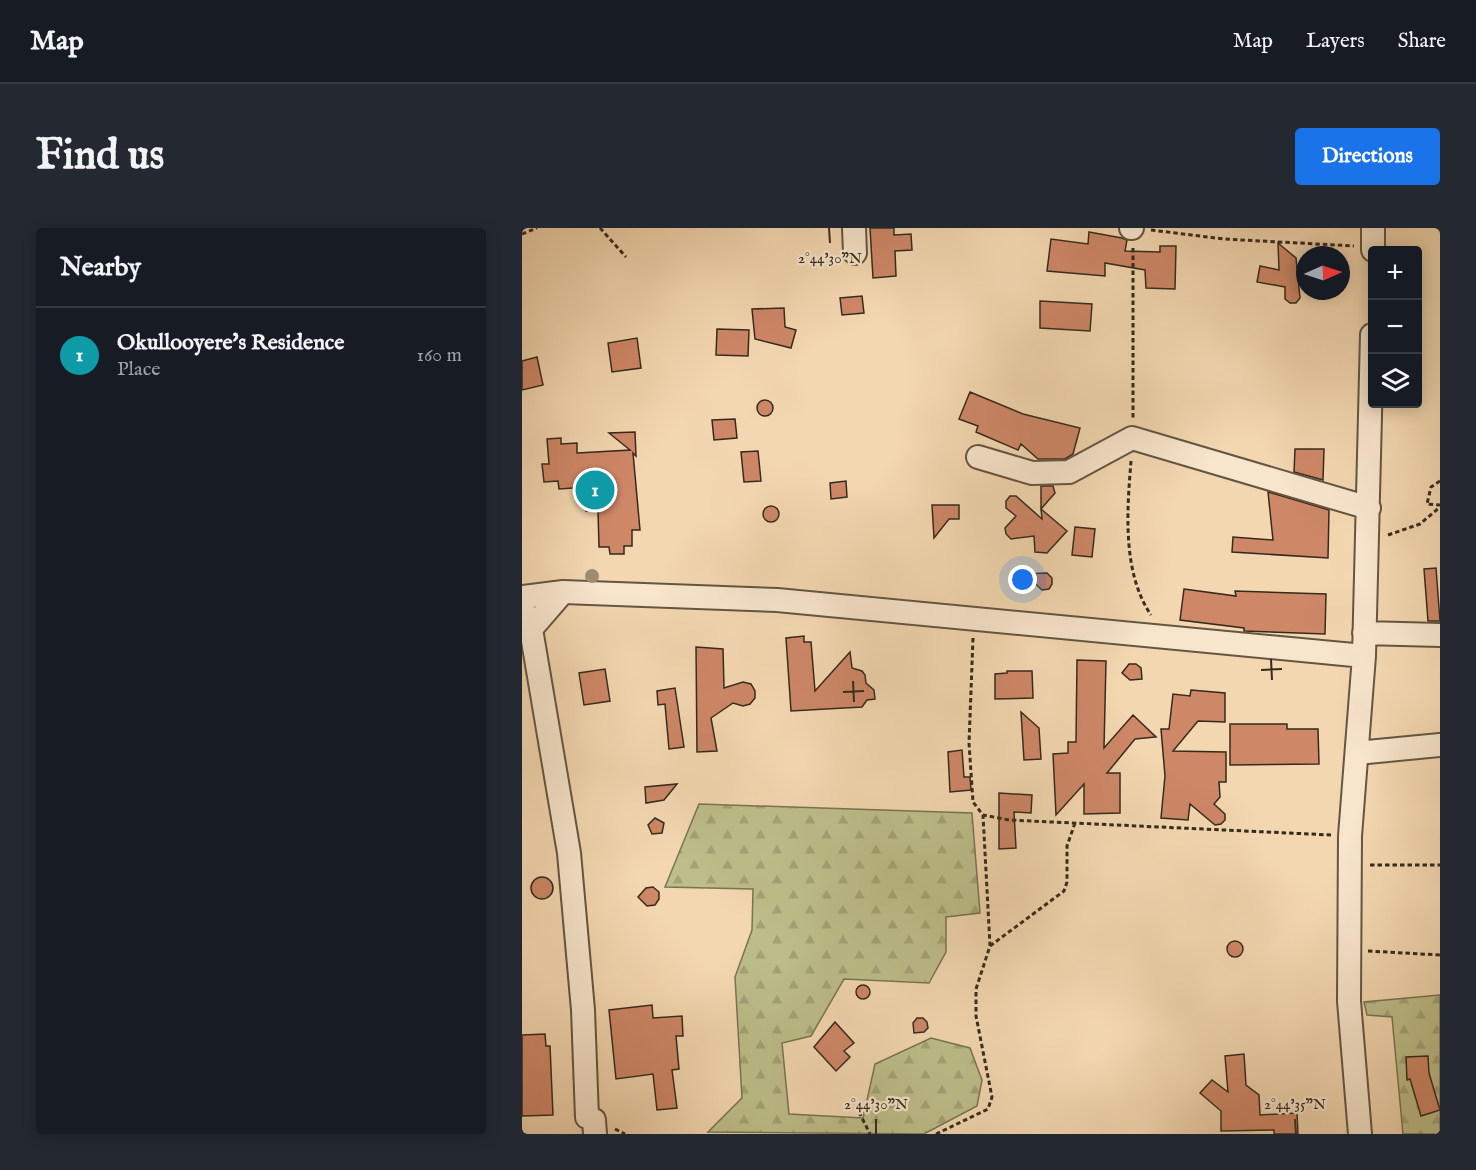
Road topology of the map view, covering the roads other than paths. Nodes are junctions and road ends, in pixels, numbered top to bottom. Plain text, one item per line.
1 (854, 228) edge
2 (855, 253) dead end
3 (1372, 354) edge
4 (978, 457) dead end
5 (1369, 508) junction
6 (563, 592) junction
7 (522, 597) edge
8 (522, 606) edge
9 (531, 629) junction
10 (1364, 633) junction
11 (1440, 635) edge
12 (1364, 656) junction
13 (1440, 746) edge
14 (1357, 753) junction
15 (595, 1134) edge
16 (1360, 1134) edge

1 - 2 street
3 - 5 street
4 - 5 street
5 - 10 street
6 - 7 street
6 - 9 street
6 - 12 street
8 - 9 street
9 - 15 street
10 - 11 street
10 - 12 street
12 - 14 street
13 - 14 street
14 - 16 street

